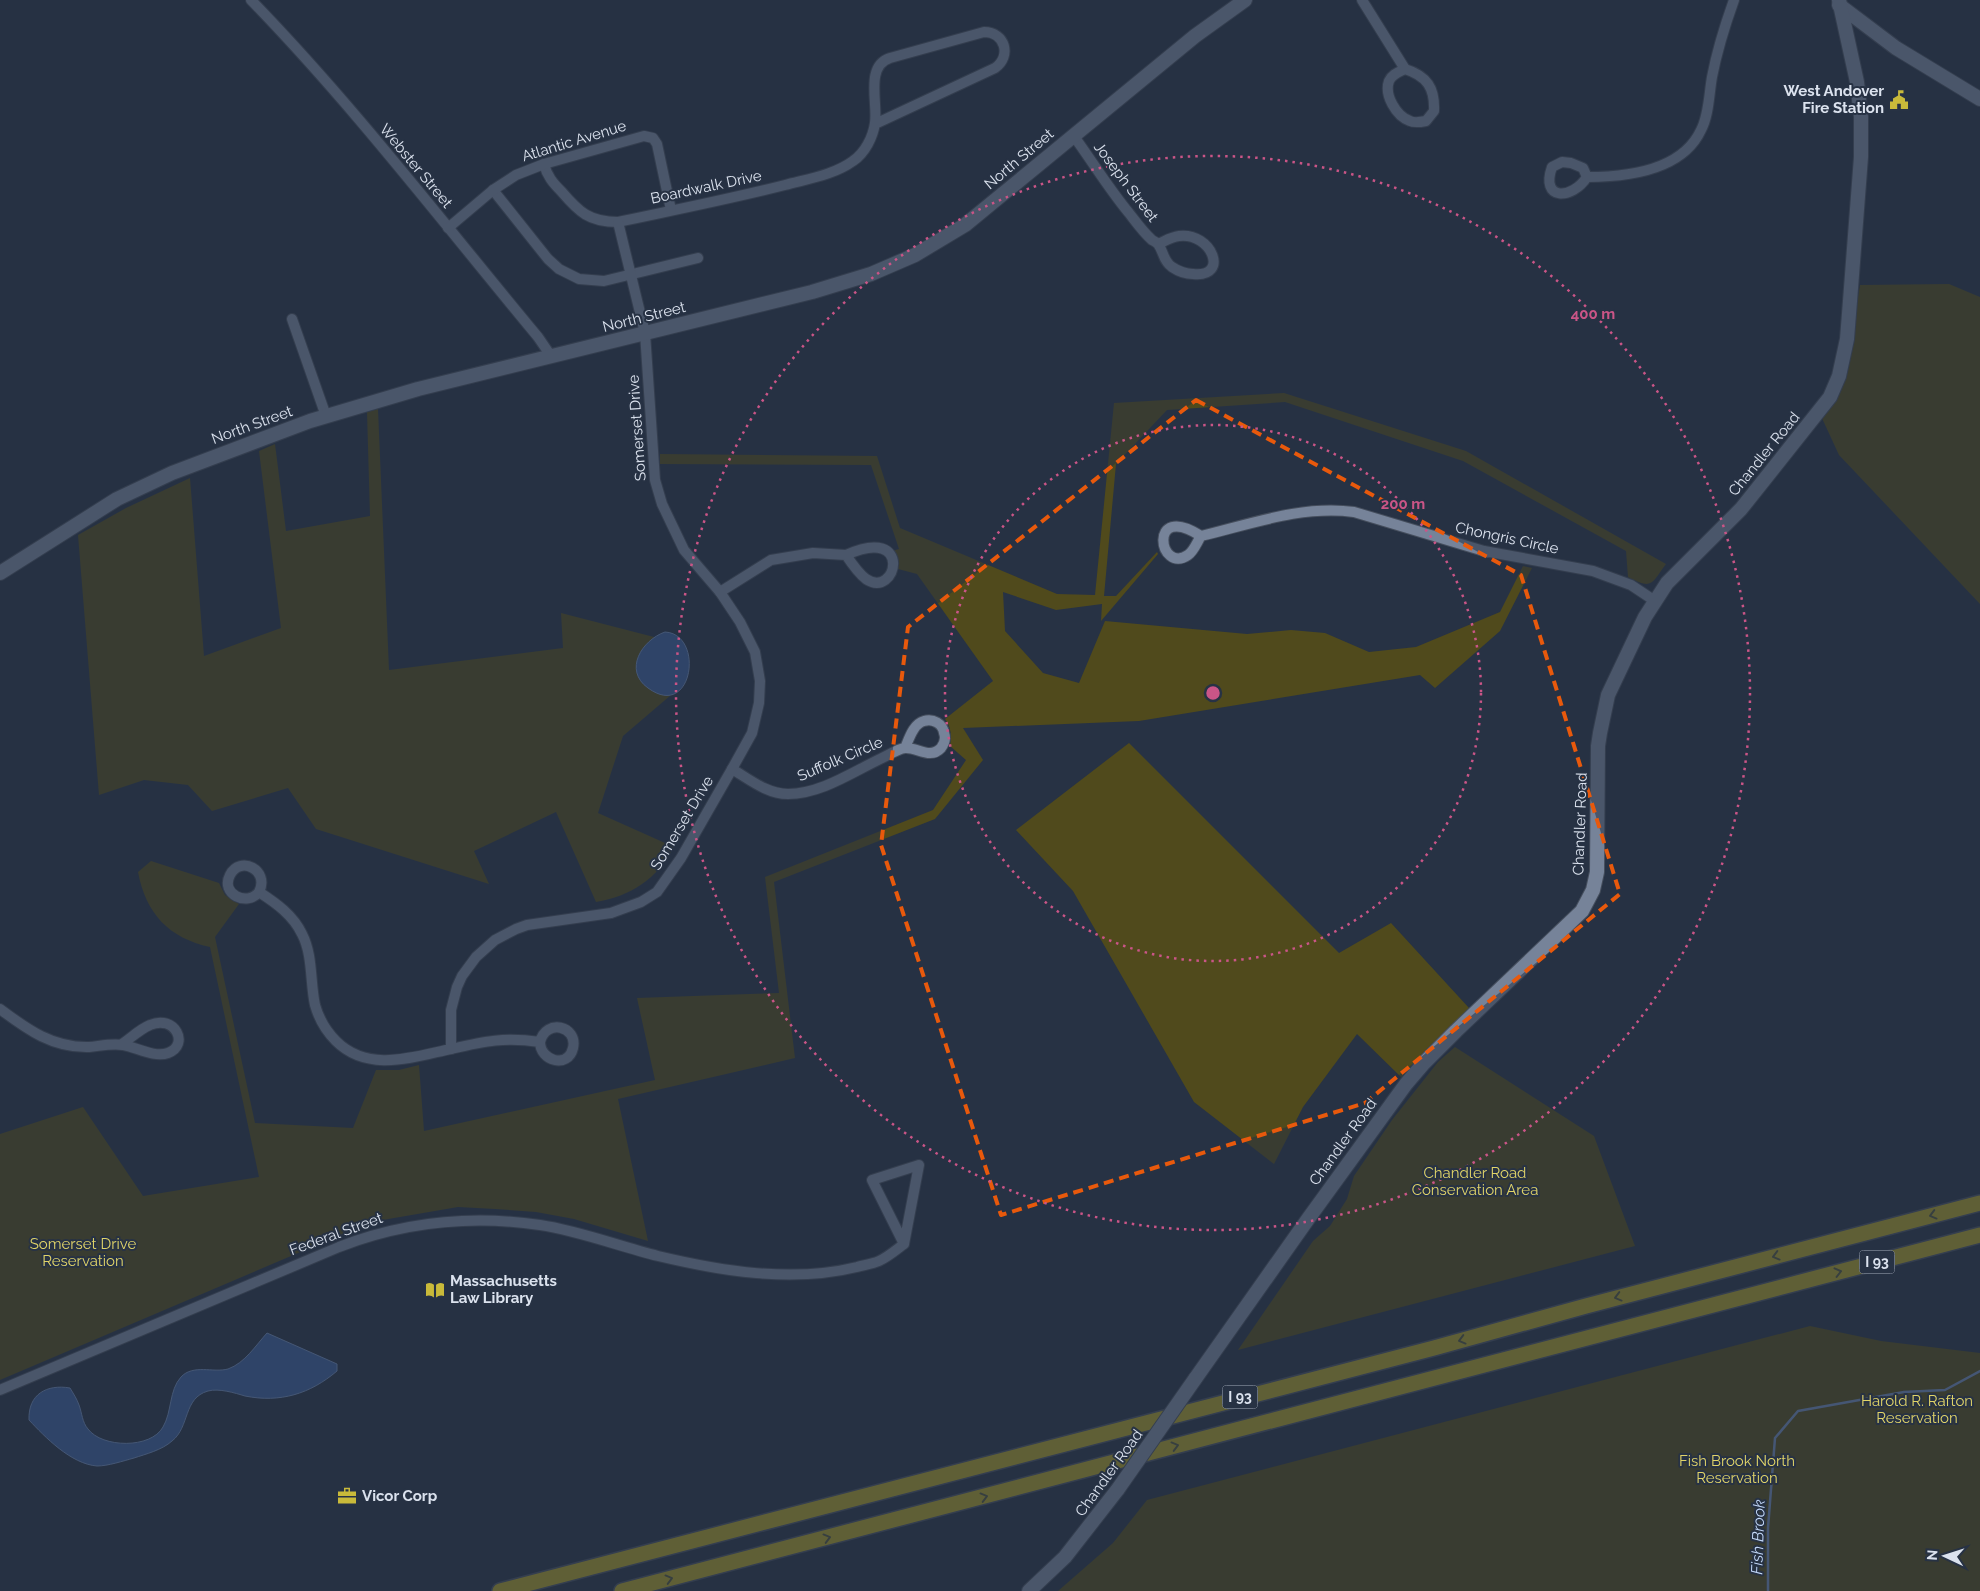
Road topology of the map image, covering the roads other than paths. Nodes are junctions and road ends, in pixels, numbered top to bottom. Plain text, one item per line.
1 (251, 0) edge
2 (1245, 0) edge
3 (1362, 0) edge
4 (1734, 0) edge
5 (1836, 2) edge
6 (1405, 69) junction
7 (1980, 99) edge
8 (875, 124) junction
9 (1073, 135) junction
10 (544, 164) junction
11 (1587, 177) dead end
12 (494, 190) junction
13 (671, 210) junction
14 (618, 222) junction
15 (448, 228) junction
16 (1158, 244) junction
17 (698, 258) dead end
18 (631, 274) junction
19 (292, 319) dead end
20 (645, 333) junction
21 (551, 356) junction
22 (326, 416) junction
23 (1201, 536) dead end
24 (846, 555) junction
25 (0, 573) edge
26 (720, 592) junction
27 (1655, 601) junction
28 (905, 748) dead end
29 (732, 769) junction
30 (259, 892) dead end
31 (0, 1009) edge
32 (540, 1042) dead end
33 (122, 1044) junction
34 (451, 1049) junction
35 (1980, 1203) edge
36 (1980, 1235) edge
37 (904, 1244) junction
38 (0, 1390) edge
39 (500, 1591) edge
40 (622, 1591) edge
41 (1029, 1591) edge

1 - 15 street, Webster Street
2 - 9 street, North Street
3 - 6 street
4 - 11 street
5 - 7 street
5 - 27 street, Chandler Road
6 - 6 street
8 - 8 street, Boardwalk Drive
8 - 13 street, Boardwalk Drive
9 - 16 street, Joseph Street
9 - 20 street, North Street
10 - 12 street, Atlantic Avenue
10 - 13 street, Atlantic Avenue
10 - 14 street, Boardwalk Drive
12 - 15 street, Atlantic Avenue
12 - 18 street
13 - 14 street, Boardwalk Drive
14 - 18 street, Somerset Drive
15 - 21 street, Webster Street
16 - 16 street, Joseph Street
17 - 18 street
18 - 20 street, Somerset Drive
19 - 22 street
20 - 21 street, North Street
20 - 26 street, Somerset Drive
21 - 22 street, North Street
22 - 25 street, North Street
23 - 27 street, Chongris Circle
24 - 24 street
24 - 26 street
26 - 29 street, Somerset Drive
27 - 41 street, Chandler Road, bridge
28 - 29 street, Suffolk Circle
29 - 34 street, Somerset Drive
30 - 34 street
31 - 33 street
32 - 34 street
33 - 33 street
35 -> 39 highway, I 93
40 -> 36 highway, I 93
37 - 37 street
37 - 38 street, Federal Street

